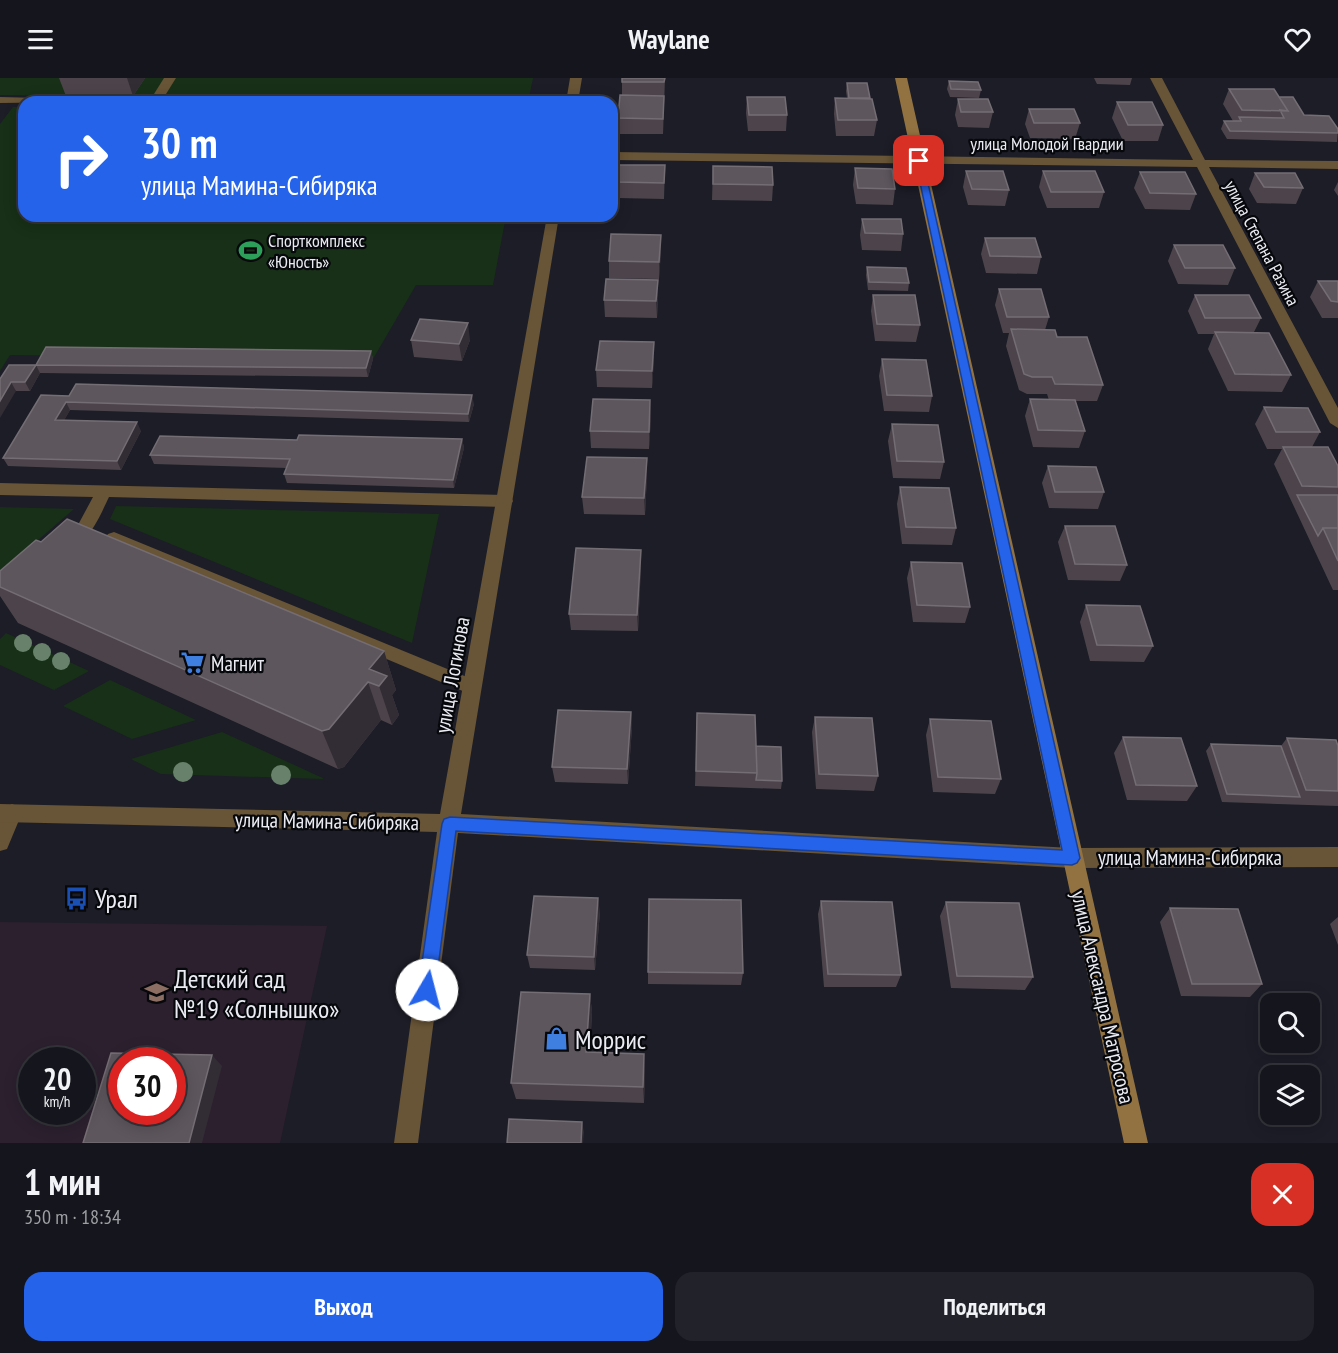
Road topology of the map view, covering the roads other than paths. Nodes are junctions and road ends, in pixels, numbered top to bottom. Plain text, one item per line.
1 (170, 78) edge
2 (576, 78) edge
3 (901, 78) edge
4 (1156, 78) edge
5 (159, 96) edge
6 (573, 96) edge
7 (0, 99) edge
8 (18, 100) edge
9 (618, 156) edge
10 (919, 161) junction
11 (1199, 162) junction
12 (1338, 165) edge
13 (552, 222) edge
14 (1338, 423) edge
15 (0, 489) edge
16 (104, 491) junction
17 (505, 501) junction
18 (86, 527) junction
19 (60, 549) edge
20 (472, 687) junction
21 (6, 813) edge
22 (450, 824) junction
23 (0, 842) edge
24 (1338, 857) edge
25 (1072, 858) junction
26 (406, 1143) edge
27 (1136, 1143) edge

1 - 5 street
2 - 6 street
3 - 10 street, улица Александра Матросова
4 - 11 street, улица Степана Разина
7 - 8 street
9 - 10 street, улица Молодой Гвардии
10 - 11 street, улица Молодой Гвардии
10 - 25 street, улица Александра Матросова
11 - 12 street, улица Молодой Гвардии
11 - 14 street, улица Степана Разина
13 - 17 street, улица Логинова
15 - 16 street
16 - 17 street
16 - 18 street
17 - 20 street, улица Логинова
18 - 19 street
18 - 20 street
20 - 22 street, улица Логинова
21 - 22 street, улица Мамина-Сибиряка
21 - 23 street
22 - 25 street, улица Мамина-Сибиряка
22 - 26 street, улица Логинова
24 - 25 street, улица Мамина-Сибиряка
25 - 27 street, улица Александра Матросова

